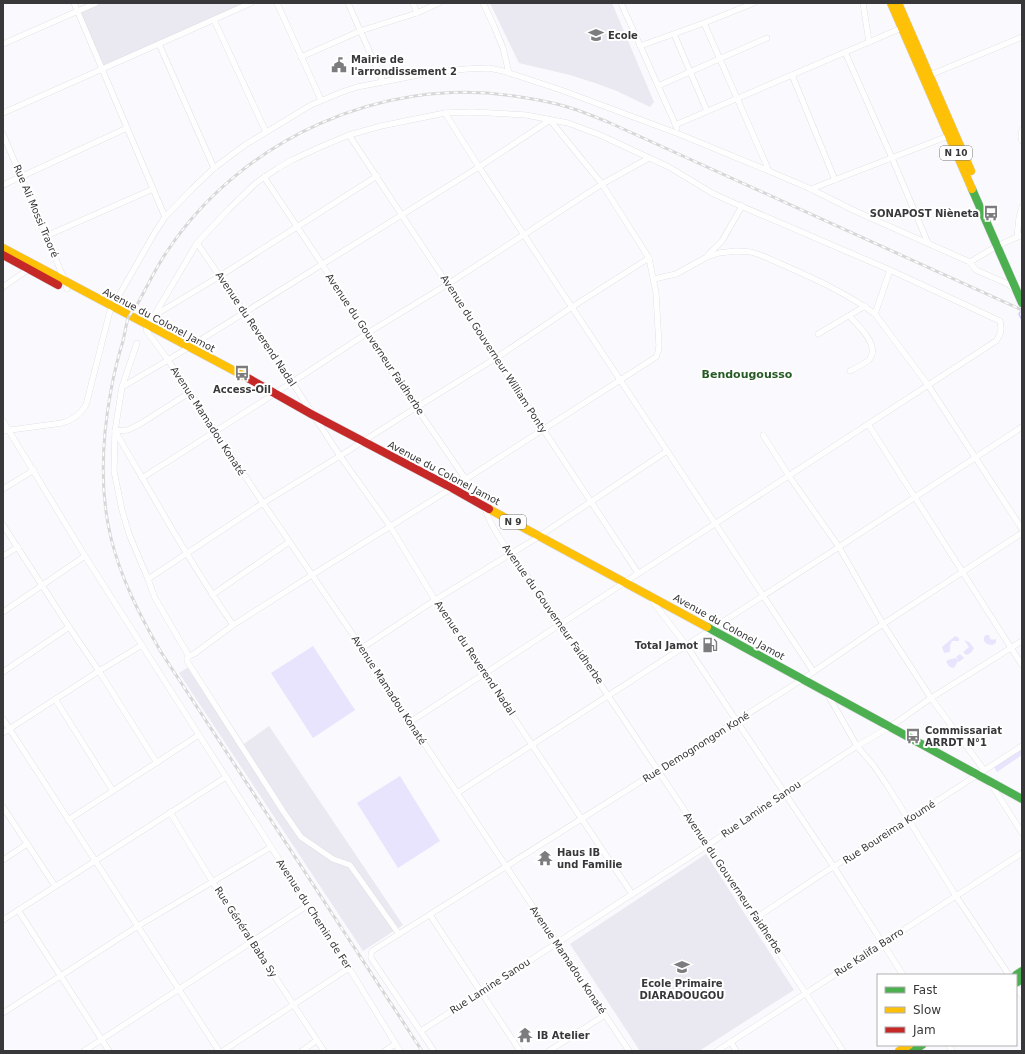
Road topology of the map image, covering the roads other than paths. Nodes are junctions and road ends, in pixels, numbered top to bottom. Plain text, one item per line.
1 (74, 3) edge
2 (96, 3) edge
3 (251, 3) edge
4 (277, 3) edge
5 (348, 3) edge
6 (413, 3) edge
7 (439, 3) edge
8 (483, 3) edge
9 (622, 3) edge
10 (754, 3) edge
11 (863, 3) edge
12 (891, 3) edge
13 (898, 3) edge
14 (78, 11) junction
15 (417, 13) junction
16 (214, 20) junction
17 (704, 23) junction
18 (905, 26) junction
19 (360, 31) junction
20 (674, 34) junction
21 (1022, 37) edge
22 (767, 38) dead end
23 (869, 42) junction
24 (3, 44) edge
25 (159, 44) junction
26 (640, 46) junction
27 (845, 52) junction
28 (301, 57) junction
29 (720, 59) junction
30 (102, 69) junction
31 (690, 72) junction
32 (509, 73) junction
33 (792, 75) junction
34 (930, 75) junction
35 (383, 82) junction
36 (658, 86) junction
37 (737, 98) junction
38 (321, 100) junction
39 (707, 111) junction
40 (3, 113) edge
41 (445, 113) junction
42 (550, 120) junction
43 (675, 125) junction
44 (127, 128) junction
45 (1022, 130) edge
46 (266, 132) junction
47 (3, 134) edge
48 (349, 134) junction
49 (679, 134) junction
50 (952, 135) junction
51 (1022, 141) edge
52 (649, 158) junction
53 (892, 158) junction
54 (479, 167) junction
55 (214, 168) junction
56 (769, 171) junction
57 (376, 176) junction
58 (22, 177) junction
59 (264, 177) junction
60 (835, 180) junction
61 (602, 184) junction
62 (3, 185) edge
63 (154, 189) junction
64 (811, 190) junction
65 (742, 206) junction
66 (1022, 207) edge
67 (402, 215) junction
68 (165, 217) junction
69 (297, 227) junction
70 (524, 234) junction
71 (46, 236) junction
72 (1020, 236) edge
73 (197, 243) junction
74 (928, 243) junction
75 (1000, 245) junction
76 (3, 248) edge
77 (3, 255) edge
78 (707, 256) junction
79 (649, 258) junction
80 (970, 262) junction
81 (322, 264) junction
82 (29, 269) junction
83 (890, 270) junction
84 (220, 276) junction
85 (654, 279) junction
86 (448, 284) junction
87 (66, 285) junction
88 (3, 287) edge
89 (1019, 292) edge
90 (1022, 303) edge
91 (865, 306) junction
92 (572, 307) junction
93 (111, 309) junction
94 (245, 312) junction
95 (875, 314) junction
96 (154, 315) junction
97 (849, 316) junction
98 (147, 328) junction
99 (366, 334) junction
100 (818, 334) dead end
101 (137, 343) dead end
102 (186, 348) junction
103 (496, 358) junction
104 (168, 360) junction
105 (850, 371) dead end
106 (620, 380) junction
107 (292, 382) junction
108 (928, 385) junction
109 (122, 387) junction
110 (190, 392) junction
111 (273, 395) junction
112 (417, 407) junction
113 (313, 415) junction
114 (3, 421) edge
115 (318, 422) junction
116 (868, 424) junction
117 (1022, 427) edge
118 (543, 429) junction
119 (6, 430) edge
120 (115, 431) junction
121 (215, 432) junction
122 (763, 435) dead end
123 (361, 443) junction
124 (667, 451) junction
125 (340, 456) junction
126 (976, 457) junction
127 (34, 470) junction
128 (789, 476) junction
129 (142, 478) junction
130 (465, 479) junction
131 (3, 489) edge
132 (449, 489) junction
133 (914, 497) junction
134 (591, 501) junction
135 (263, 503) junction
136 (485, 510) junction
137 (715, 524) junction
138 (3, 525) edge
139 (390, 526) junction
140 (1022, 529) edge
141 (1022, 533) edge
142 (537, 537) junction
143 (290, 542) junction
144 (18, 547) junction
145 (839, 547) junction
146 (510, 553) junction
147 (186, 554) junction
148 (3, 556) edge
149 (85, 556) junction
150 (963, 572) junction
151 (638, 573) junction
152 (312, 575) junction
153 (148, 579) junction
154 (624, 583) junction
155 (42, 585) junction
156 (212, 595) junction
157 (763, 596) junction
158 (436, 600) junction
159 (653, 602) junction
160 (3, 612) edge
161 (561, 624) junction
162 (883, 624) junction
163 (233, 625) junction
164 (69, 627) junction
165 (709, 630) junction
166 (1022, 641) edge
167 (142, 645) junction
168 (686, 645) junction
169 (362, 648) junction
170 (1011, 648) junction
171 (189, 656) junction
172 (1022, 665) edge
173 (99, 671) junction
174 (813, 671) junction
175 (3, 672) edge
176 (485, 673) junction
177 (801, 680) junction
178 (826, 692) junction
179 (608, 696) junction
180 (931, 698) junction
181 (55, 699) junction
182 (831, 700) junction
183 (3, 719) edge
184 (736, 721) junction
185 (410, 722) junction
186 (888, 728) junction
187 (9, 729) junction
188 (3, 733) edge
189 (199, 735) junction
190 (532, 745) junction
191 (857, 746) junction
192 (1022, 746) edge
193 (157, 763) junction
194 (658, 771) junction
195 (978, 774) junction
196 (226, 777) junction
197 (992, 785) junction
198 (113, 791) junction
199 (457, 793) junction
200 (784, 794) junction
201 (1022, 799) edge
202 (1022, 804) edge
203 (3, 807) edge
204 (170, 812) junction
205 (582, 819) junction
206 (909, 819) junction
207 (68, 820) junction
208 (1022, 832) edge
209 (27, 844) junction
210 (708, 845) junction
211 (271, 847) junction
212 (1022, 853) edge
213 (3, 860) edge
214 (95, 860) junction
215 (506, 867) junction
216 (834, 867) junction
217 (212, 882) junction
218 (55, 886) junction
219 (632, 894) junction
220 (956, 896) junction
221 (308, 905) junction
222 (18, 910) junction
223 (430, 915) junction
224 (756, 918) junction
225 (3, 920) edge
226 (138, 926) junction
227 (399, 934) junction
228 (252, 941) junction
229 (557, 943) junction
230 (883, 943) junction
231 (348, 968) junction
232 (902, 974) edge
233 (1008, 974) edge
234 (60, 976) junction
235 (1017, 987) edge
236 (179, 989) junction
237 (481, 992) junction
238 (806, 994) junction
239 (1022, 996) edge
240 (294, 1005) junction
241 (3, 1013) edge
242 (605, 1015) junction
243 (421, 1031) junction
244 (102, 1040) junction
245 (317, 1040) junction
246 (730, 1042) junction
247 (395, 1044) junction
248 (84, 1051) edge
249 (109, 1051) edge
250 (219, 1051) edge
251 (223, 1051) edge
252 (302, 1051) edge
253 (324, 1051) edge
254 (385, 1051) edge
255 (400, 1051) edge
256 (434, 1051) edge
257 (520, 1051) edge
258 (549, 1051) edge
259 (629, 1051) edge
260 (717, 1051) edge
261 (736, 1051) edge
262 (843, 1051) edge

1 - 14 street
2 - 14 street
3 - 16 street
4 - 28 street
5 - 19 street
6 - 15 street
7 - 15 street
8 - 32 street
9 - 26 street
10 - 17 street
11 - 23 street
12 - 18 main road, N 10
13 - 18 main road, N 10
14 - 24 street
14 - 30 street
15 - 19 street
16 - 25 street
16 - 46 street
17 - 20 street
17 - 29 street
18 - 23 street
18 - 34 main road, N 10
18 - 50 main road, N 10
19 - 28 street
19 - 35 street
20 - 26 street
20 - 31 street
21 - 34 street
22 - 29 street
23 - 27 street
25 - 30 street
25 - 55 street
26 - 36 street
27 - 33 street
27 - 53 street
28 - 38 street
29 - 31 street
29 - 37 street
30 - 40 street
30 - 44 street
31 - 36 street
31 - 39 street
32 - 35 street
32 - 49 street
33 - 37 street
33 - 60 street
34 - 50 main road, N 10
35 - 38 street
36 - 43 street
37 - 39 street
37 - 56 street
38 - 46 street
39 - 43 street
41 - 42 street
41 - 48 street
41 - 54 street
42 - 52 street
42 - 54 street
42 - 61 street
43 - 49 street
44 - 58 street
44 - 63 street
45 - 51 street
46 - 55 street
47 - 58 street, Rue Ali Mossi Traoré
48 - 57 street, Avenue du Gouverneur William Ponty
48 - 59 street
49 - 56 street
50 - 53 street
50 - 75 main road, N 10
52 - 61 street
52 - 65 street
53 - 60 street
53 - 74 street
54 - 67 street
54 - 70 street
55 - 68 street
56 - 64 street
57 - 67 street, Avenue du Gouverneur William Ponty
57 - 69 street
58 - 62 street
58 - 71 street, Rue Ali Mossi Traoré
59 - 69 street, Avenue du Gouverneur Faidherbe
59 - 73 street
60 - 64 street
61 - 70 street
61 - 79 street
63 - 68 street
63 - 71 street
64 - 74 street
65 - 78 street
65 - 83 street
66 - 72 street
67 - 81 street
67 - 86 street, Avenue du Gouverneur William Ponty
68 - 93 street
69 - 81 street, Avenue du Gouverneur Faidherbe
69 - 84 street
70 - 86 street
70 - 92 street
71 - 87 street, Rue Ali Mossi Traoré
72 - 75 street
73 - 84 street, Avenue du Reverend Nadal
73 - 96 street
74 - 80 street
75 - 80 street
75 - 89 main road, N 10
76 - 87 main road, Avenue du Colonel Jamot / N 9
77 - 82 main road, Avenue du Colonel Jamot / N 9
78 - 85 street
78 - 91 street
79 - 85 street
79 - 92 street
80 - 89 street
81 - 94 street
81 - 99 street, Avenue du Gouverneur Faidherbe
82 - 87 main road, Avenue du Colonel Jamot / N 9
82 - 88 street
83 - 95 street
83 - 108 street
84 - 94 street, Avenue du Reverend Nadal
84 - 96 street
85 - 106 street
86 - 99 street
86 - 103 street, Avenue du Gouverneur William Ponty
87 - 93 main road, Avenue du Colonel Jamot / N 9
89 - 90 main road, N 10
91 - 95 street
91 - 97 street
92 - 103 street
92 - 106 street
93 - 98 main road, Avenue du Colonel Jamot / N 9
93 - 119 street
94 - 102 street
94 - 107 street, Avenue du Reverend Nadal
95 - 108 street
96 - 98 street
97 - 100 street
97 - 105 street
98 - 102 main road, Avenue du Colonel Jamot / N 9
98 - 104 street, Avenue Mamadou Konaté
99 - 107 street
99 - 112 street, Avenue du Gouverneur Faidherbe
101 - 109 street
102 - 104 street
102 - 111 main road, Avenue du Colonel Jamot / N 9
103 - 112 street
103 - 118 street, Avenue du Gouverneur William Ponty
104 - 109 street
104 - 110 street, Avenue Mamadou Konaté
106 - 118 street
106 - 124 street
107 - 111 street
107 - 113 street, Avenue du Reverend Nadal
108 - 116 street
108 - 126 street
109 - 120 street
110 - 120 street
110 - 121 street, Avenue Mamadou Konaté
111 - 113 main road, Avenue du Colonel Jamot / N 9
111 - 115 main road, Avenue du Colonel Jamot / N 9
111 - 121 street
112 - 123 street
112 - 130 street, Avenue du Gouverneur Faidherbe
113 - 115 street, Avenue du Reverend Nadal
113 - 123 main road, Avenue du Colonel Jamot / N 9
114 - 119 street, Avenue du Chemin de Fer
115 - 123 main road, Avenue du Colonel Jamot / N 9
115 - 125 street, Avenue du Reverend Nadal
116 - 128 street
116 - 133 street
117 - 126 street
118 - 130 street
118 - 134 street, Avenue du Gouverneur William Ponty
119 - 127 street, Avenue du Chemin de Fer
120 - 129 street
120 - 153 street
121 - 129 street
121 - 135 street, Avenue Mamadou Konaté
122 - 128 street
123 - 125 street
123 - 132 main road, Avenue du Colonel Jamot / N 9
124 - 134 street
124 - 137 street
125 - 135 street
125 - 139 street, Avenue du Reverend Nadal
126 - 133 street
126 - 140 street
127 - 131 street
127 - 149 street, Avenue du Chemin de Fer
128 - 137 street
128 - 145 street
129 - 147 street
130 - 132 street
130 - 136 street, Avenue du Gouverneur Faidherbe
132 - 136 main road, Avenue du Colonel Jamot / N 9
132 - 139 street
133 - 145 street
133 - 150 street
134 - 142 street
134 - 151 street, Avenue du Gouverneur William Ponty
135 - 143 street, Avenue Mamadou Konaté
135 - 147 street
136 - 142 main road, Avenue du Colonel Jamot / N 9
136 - 146 street, Avenue du Gouverneur Faidherbe
137 - 151 street
137 - 157 street
138 - 144 street
139 - 152 street
139 - 158 street, Avenue du Reverend Nadal
141 - 150 street, Rue Demognongon Koné
142 - 146 street
142 - 154 main road, Avenue du Colonel Jamot / N 9
143 - 152 street, Avenue Mamadou Konaté
143 - 156 street
144 - 148 street
144 - 155 street
145 - 157 street
145 - 162 street
146 - 158 street
146 - 161 street, Avenue du Gouverneur Faidherbe
147 - 153 street
147 - 156 street
149 - 155 street
149 - 167 street, Avenue du Chemin de Fer
150 - 162 street, Rue Demognongon Koné
150 - 170 street
151 - 154 street
152 - 163 street
152 - 169 street, Avenue Mamadou Konaté
153 - 171 street
154 - 159 main road, Avenue du Colonel Jamot / N 9
154 - 161 street
154 - 165 main road, Avenue du Colonel Jamot / N 9
155 - 160 street
155 - 164 street
156 - 163 street
157 - 165 street
157 - 174 street
158 - 169 street
158 - 176 street, Avenue du Reverend Nadal
159 - 165 main road, Avenue du Colonel Jamot / N 9
159 - 168 street
161 - 176 street
161 - 179 street, Avenue du Gouverneur Faidherbe
162 - 174 street, Rue Demognongon Koné
162 - 180 street
163 - 171 street
164 - 173 street
164 - 175 street
165 - 168 street
165 - 177 main road, Avenue du Colonel Jamot / N 9
166 - 170 street, Rue Lamine Sanou
167 - 173 street
167 - 189 street, Avenue du Chemin de Fer
168 - 179 street
168 - 184 street
169 - 185 street, Avenue Mamadou Konaté
170 - 172 street
170 - 180 street, Rue Lamine Sanou
171 - 227 street
173 - 181 street
173 - 193 street
174 - 177 street, Rue Demognongon Koné
176 - 185 street
176 - 190 street, Avenue du Reverend Nadal
177 - 178 main road, Avenue du Colonel Jamot / N 9
177 - 182 main road, Avenue du Colonel Jamot / N 9
177 - 184 street, Rue Demognongon Koné
178 - 182 street
178 - 186 main road, Avenue du Colonel Jamot / N 9
179 - 190 street
179 - 194 street, Avenue du Gouverneur Faidherbe
180 - 186 street, Rue Lamine Sanou
180 - 195 street
181 - 187 street
181 - 198 street
182 - 186 main road, Avenue du Colonel Jamot / N 9
182 - 191 street
183 - 187 street
184 - 194 street, Rue Demognongon Koné
184 - 200 street
185 - 199 street, Avenue Mamadou Konaté
186 - 191 street, Rue Lamine Sanou
186 - 195 main road, Avenue du Colonel Jamot / N 9
187 - 188 street
187 - 207 street
189 - 193 street
189 - 196 street, Avenue du Chemin de Fer
190 - 199 street
190 - 205 street, Avenue du Reverend Nadal
191 - 200 street, Rue Lamine Sanou
191 - 206 street
192 - 195 street, Rue Boureima Koumé
193 - 198 street
194 - 205 street, Rue Demognongon Koné
194 - 210 street, Avenue du Gouverneur Faidherbe
195 - 197 main road, Avenue du Colonel Jamot / N 9
195 - 206 street, Rue Boureima Koumé
196 - 204 street
196 - 211 street, Avenue du Chemin de Fer
197 - 201 main road, Avenue du Colonel Jamot / N 9
197 - 202 main road, Avenue du Colonel Jamot / N 9
197 - 208 street
198 - 207 street
199 - 215 street, Avenue Mamadou Konaté
200 - 210 street, Rue Lamine Sanou
200 - 216 street
203 - 209 street
204 - 214 street
204 - 217 street, Rue Général Baba Sy
205 - 215 street, Rue Demognongon Koné
205 - 219 street, Avenue du Reverend Nadal
206 - 216 street, Rue Boureima Koumé
206 - 220 street
207 - 214 street
209 - 213 street
209 - 218 street
210 - 219 street, Rue Lamine Sanou
210 - 224 street, Avenue du Gouverneur Faidherbe
211 - 217 street
211 - 221 street, Avenue du Chemin de Fer
212 - 220 street, Rue Kalifa Barro
214 - 218 street
214 - 226 street
215 - 223 street, Rue Demognongon Koné
215 - 229 street, Avenue Mamadou Konaté
216 - 224 street, Rue Boureima Koumé
216 - 230 street
217 - 226 street
217 - 228 street, Rue Général Baba Sy
218 - 222 street
219 - 229 street, Rue Lamine Sanou
220 - 230 street, Rue Kalifa Barro
220 - 233 street
221 - 228 street
221 - 231 street, Avenue du Chemin de Fer
222 - 225 street
222 - 234 street
223 - 227 street, Rue Demognongon Koné
223 - 237 street
224 - 238 street, Avenue du Gouverneur Faidherbe
226 - 234 street
226 - 236 street
227 - 243 street, Rue Demognongon Koné
228 - 236 street
228 - 240 street, Rue Général Baba Sy
229 - 237 street, Rue Lamine Sanou
229 - 242 street, Avenue Mamadou Konaté
230 - 232 street
230 - 238 street, Rue Kalifa Barro
231 - 240 street
231 - 247 street, Avenue du Chemin de Fer
234 - 241 street
234 - 244 street
235 - 239 street
236 - 244 street
236 - 250 street
237 - 243 street, Rue Lamine Sanou
237 - 257 street
238 - 246 street, Rue Kalifa Barro
238 - 262 street, Avenue du Gouverneur Faidherbe
240 - 245 street, Rue Général Baba Sy
240 - 251 street
242 - 258 street
242 - 259 street, Avenue Mamadou Konaté
243 - 256 street
244 - 248 street
244 - 249 street
245 - 252 street
245 - 253 street, Rue Général Baba Sy
246 - 260 street, Rue Kalifa Barro
246 - 261 street
247 - 254 street
247 - 255 street, Avenue du Chemin de Fer

